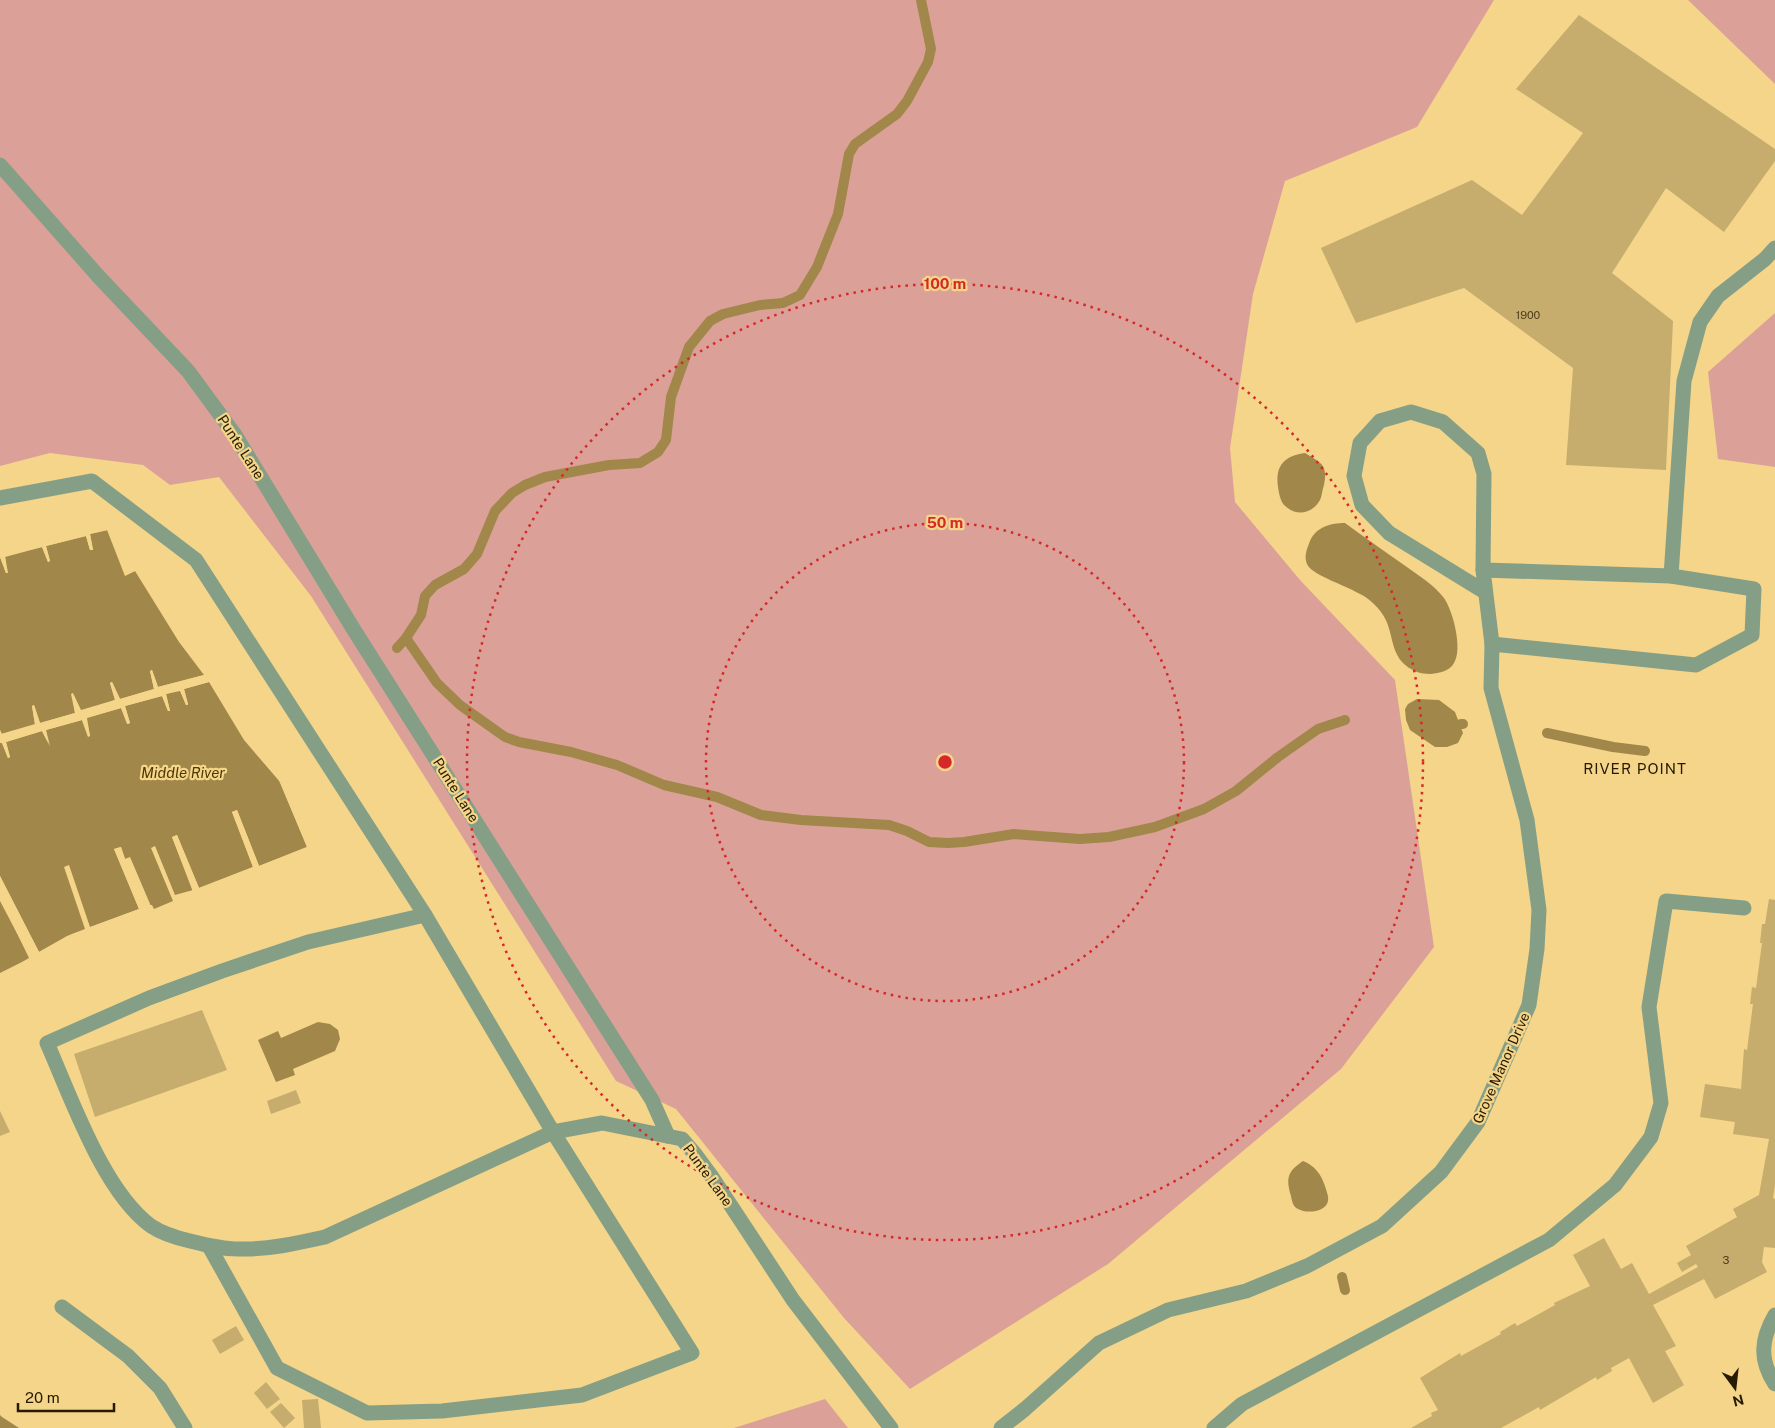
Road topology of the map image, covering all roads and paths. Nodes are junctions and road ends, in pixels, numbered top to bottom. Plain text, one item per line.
1 (0, 165) edge
2 (1775, 248) edge
3 (0, 498) edge
4 (1483, 570) junction
5 (1671, 576) junction
6 (1485, 592) junction
7 (1492, 644) junction
8 (1744, 908) dead end
9 (425, 914) junction
10 (553, 1132) junction
11 (668, 1136) junction
12 (208, 1246) junction
13 (62, 1307) dead end
14 (1775, 1315) edge
15 (1775, 1384) edge
16 (185, 1428) edge
17 (891, 1428) edge
18 (1001, 1428) edge
19 (1214, 1428) edge

1 - 11 street, Punte Lane
2 - 5 street
3 - 9 street
4 - 5 street
4 - 6 street, Grove Manor Drive
4 - 6 street, Grove Manor Drive
5 - 7 street
6 - 7 street, Grove Manor Drive
7 - 18 street, Grove Manor Drive
8 - 19 street
9 - 10 street
9 - 12 street
10 - 11 street
10 - 12 street
10 - 12 street
11 - 17 street, Punte Lane
13 - 16 street
14 - 15 street

